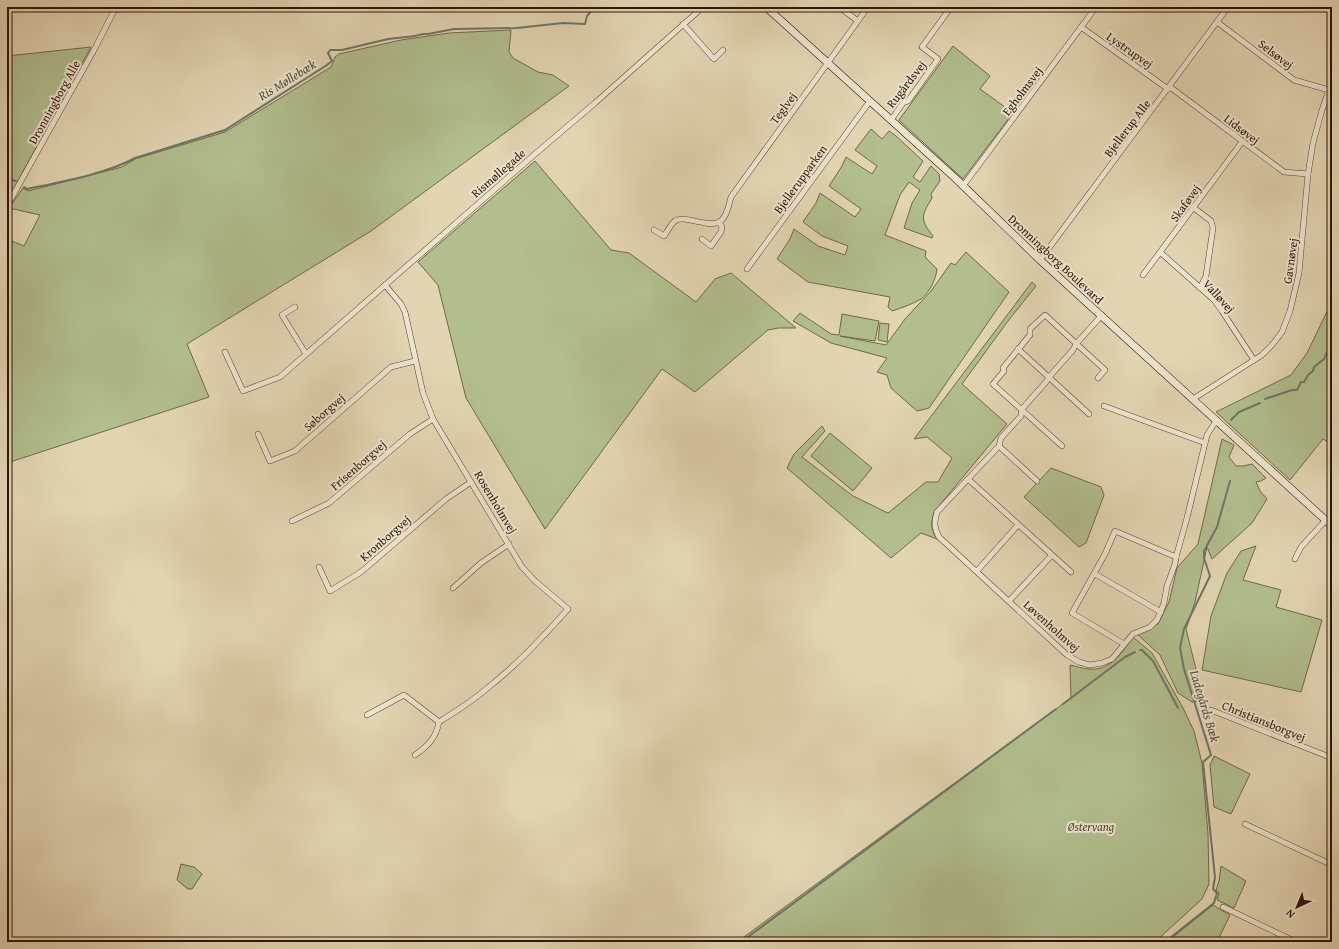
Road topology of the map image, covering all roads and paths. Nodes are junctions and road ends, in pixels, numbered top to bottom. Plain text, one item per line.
1 (116, 7) edge
2 (703, 7) edge
3 (766, 7) edge
4 (839, 7) edge
5 (868, 7) edge
6 (951, 7) edge
7 (1096, 7) edge
8 (1228, 7) edge
9 (858, 21) junction
10 (1217, 22) junction
11 (683, 24) junction
12 (1081, 27) junction
13 (723, 50) dead end
14 (828, 63) junction
15 (1332, 81) edge
16 (1169, 88) junction
17 (1329, 90) junction
18 (870, 101) junction
19 (891, 120) junction
20 (1242, 142) junction
21 (1308, 174) junction
22 (964, 186) junction
23 (7, 206) edge
24 (1194, 208) junction
25 (719, 222) junction
26 (654, 230) dead end
27 (702, 240) dead end
28 (1161, 253) junction
29 (1040, 260) junction
30 (747, 269) dead end
31 (1143, 275) dead end
32 (385, 285) junction
33 (1200, 288) junction
34 (295, 307) dead end
35 (1102, 316) junction
36 (1076, 344) junction
37 (1018, 349) junction
38 (225, 352) dead end
39 (306, 354) junction
40 (1254, 360) junction
41 (416, 361) junction
42 (1049, 377) junction
43 (1098, 378) dead end
44 (1193, 399) junction
45 (1104, 406) dead end
46 (1022, 410) junction
47 (1089, 414) dead end
48 (434, 420) junction
49 (1216, 421) junction
50 (258, 434) dead end
51 (1205, 443) junction
52 (999, 446) junction
53 (1062, 446) dead end
54 (968, 479) junction
55 (1037, 481) dead end
56 (472, 482) junction
57 (292, 521) dead end
58 (1326, 521) junction
59 (1018, 525) junction
60 (1332, 526) edge
61 (510, 544) junction
62 (1052, 555) junction
63 (1176, 557) junction
64 (1294, 559) dead end
65 (319, 567) dead end
66 (977, 571) junction
67 (1071, 572) dead end
68 (1095, 574) junction
69 (453, 588) dead end
70 (1009, 601) junction
71 (1161, 612) junction
72 (1124, 644) junction
73 (1212, 710) dead end
74 (367, 715) dead end
75 (440, 722) junction
76 (415, 755) dead end
77 (1332, 758) edge
78 (1244, 824) dead end
79 (1332, 865) edge
80 (1223, 907) dead end
81 (1296, 942) edge

1 - 23 street, Dronningborg Alle
2 - 11 street, Rismøllegade
3 - 14 street, Dronningborg Boulevard
4 - 9 street
5 - 9 street, Teglvej
6 - 19 street, Rugårdsvej
7 - 12 street, Egholmsvej
8 - 10 street, Bjellerup Alle
9 - 14 street, Teglvej
10 - 16 street, Bjellerup Alle
10 - 17 street, Selsøvej
11 - 13 street
11 - 32 street, Rismøllegade
12 - 16 street, Lystrupvej
12 - 22 street, Egholmsvej
14 - 18 street, Dronningborg Boulevard
14 - 25 street, Teglvej
15 - 17 street, Gavnøvej
16 - 20 street, Lidsøvej
16 - 29 street, Bjellerup Alle
17 - 21 street, Gavnøvej
18 - 19 street, Dronningborg Boulevard
18 - 30 street, Bjellerupparken
19 - 22 street, Dronningborg Boulevard
20 - 21 street, Lidsøvej
20 - 24 street, Skaføvej
21 - 40 street, Gavnøvej
22 - 29 street, Dronningborg Boulevard
24 - 28 street, Skaføvej
24 - 33 street
25 - 26 street
25 - 27 street, Teglvej
28 - 31 street, Skaføvej
28 - 33 street, Valløvej
29 - 35 street, Dronningborg Boulevard
32 - 39 street, Rismøllegade
32 - 41 street, Rosenholmvej
33 - 40 street, Valløvej
34 - 39 street
35 - 36 street, Løvenholmvej
35 - 44 street, Dronningborg Boulevard
36 - 37 street
36 - 42 street, Løvenholmvej
36 - 43 street
37 - 42 street
37 - 46 street
38 - 39 street, Rismøllegade
40 - 44 street, Gavnøvej
41 - 48 street, Rosenholmvej
41 - 50 street, Søborgvej
42 - 46 street, Løvenholmvej
42 - 47 street
44 - 49 street, Dronningborg Boulevard
45 - 51 street
46 - 52 street, Løvenholmvej
46 - 53 street
48 - 56 street, Rosenholmvej
48 - 57 street, Frisenborgvej
49 - 51 street, Løvenholmvej
49 - 58 street, Dronningborg Boulevard
51 - 63 street, Løvenholmvej
52 - 54 street, Løvenholmvej
52 - 55 street
54 - 59 street
54 - 66 street, Løvenholmvej
56 - 61 street, Rosenholmvej
56 - 65 street, Kronborgvej
58 - 60 street, Dronningborg Boulevard
58 - 64 street
59 - 62 street
59 - 66 street
61 - 69 street
61 - 75 street, Rosenholmvej
62 - 67 street
62 - 70 street, Løvenholmvej
63 - 68 street, Løvenholmvej
63 - 71 street, Løvenholmvej
66 - 70 street, Løvenholmvej
68 - 71 street
68 - 72 street, Løvenholmvej
70 - 72 street, Løvenholmvej
71 - 72 street, Løvenholmvej
73 - 77 street, Christiansborgvej
74 - 75 street
75 - 76 street
78 - 79 street
80 - 81 street

